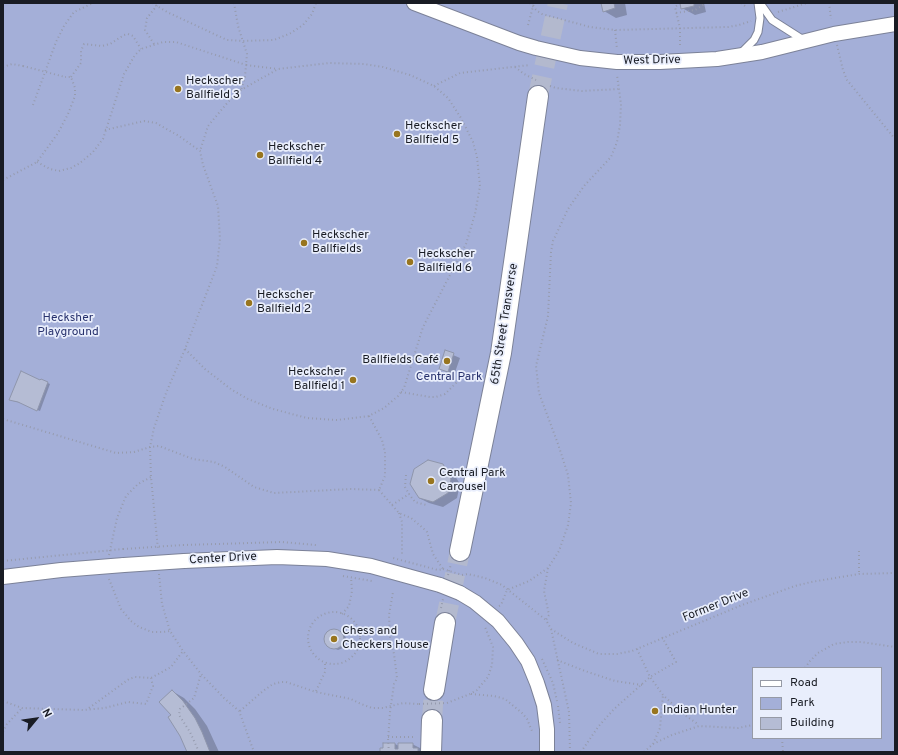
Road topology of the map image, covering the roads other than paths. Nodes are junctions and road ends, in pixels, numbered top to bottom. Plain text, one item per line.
1 (414, 3) edge
2 (759, 3) edge
3 (895, 24) edge
4 (805, 41) junction
5 (739, 56) junction
6 (543, 88) tunnel mouth
7 (460, 551) tunnel mouth
8 (3, 577) edge
9 (445, 622) tunnel mouth
10 (440, 697) tunnel mouth
11 (432, 720) tunnel mouth
12 (431, 752) edge
13 (547, 752) edge

1 - 5 street, West Drive
2 - 4 lane
2 - 5 lane
3 - 4 street, West Drive
4 - 5 street, West Drive
6 - 7 main road, 65th Street Transverse
8 - 13 street, Center Drive, bridge
9 - 10 main road
11 - 12 main road

